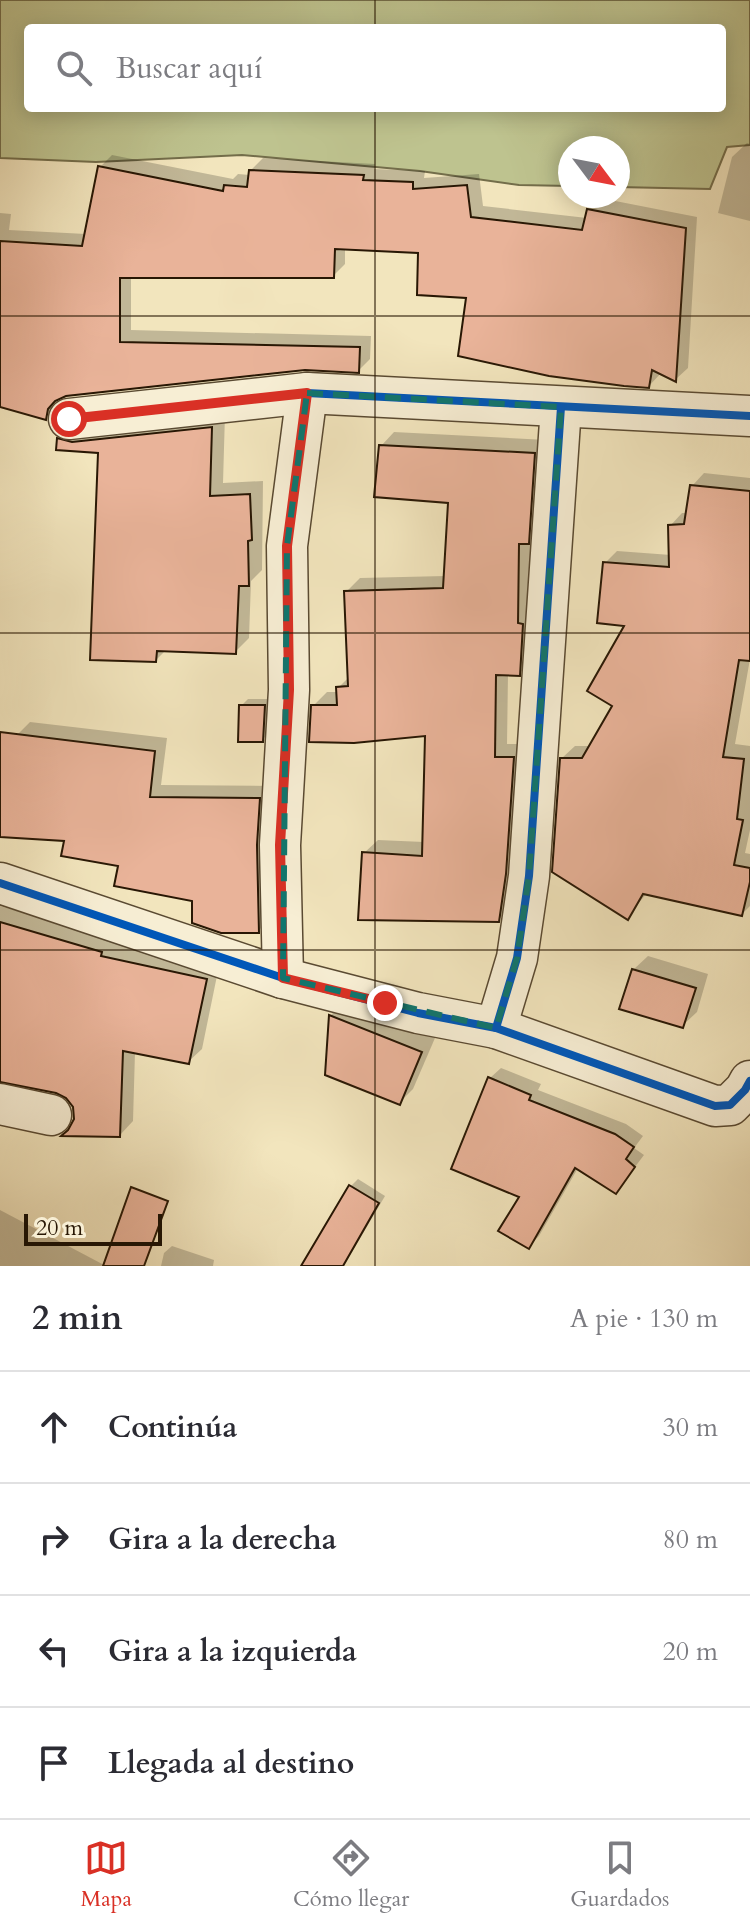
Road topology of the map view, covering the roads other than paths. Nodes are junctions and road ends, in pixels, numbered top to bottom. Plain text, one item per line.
1 (307, 393) junction
2 (561, 407) junction
3 (750, 416) edge
4 (69, 419) dead end
5 (0, 883) edge
6 (283, 978) junction
7 (496, 1028) junction
8 (750, 1081) edge
9 (0, 1104) edge
10 (51, 1115) dead end

1 - 2 street
1 - 4 street
1 - 6 street
2 - 3 street
2 - 7 street
5 - 6 street
6 - 7 street
7 - 8 street
9 - 10 street

